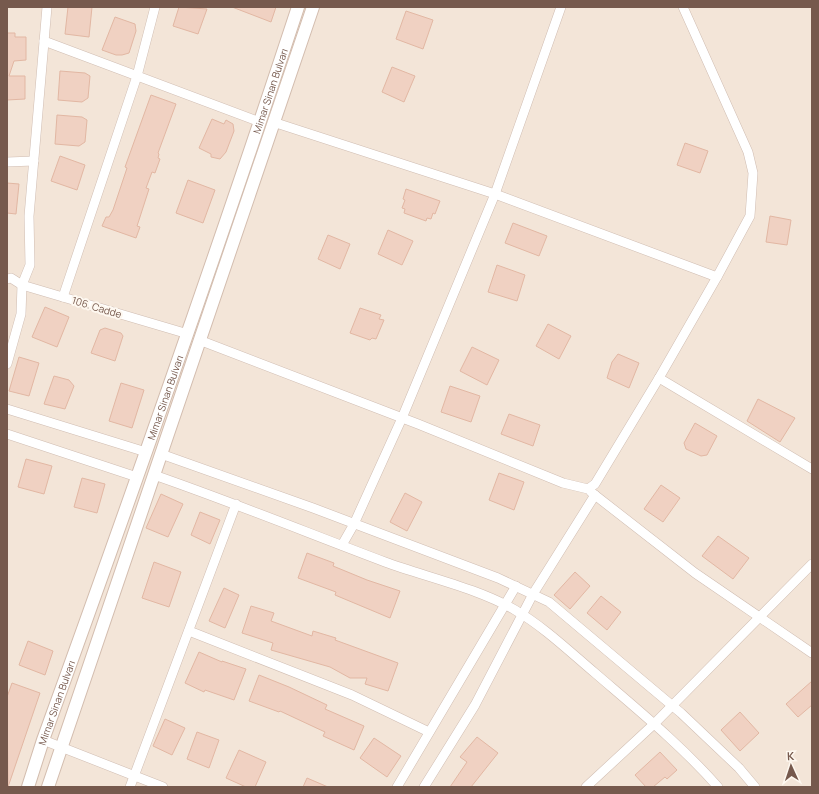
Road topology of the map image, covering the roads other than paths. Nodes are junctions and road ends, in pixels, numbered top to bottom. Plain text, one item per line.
1 (47, 7) edge
2 (155, 7) edge
3 (298, 7) edge
4 (312, 7) edge
5 (561, 7) edge
6 (683, 7) edge
7 (44, 41) junction
8 (137, 76) junction
9 (260, 122) junction
10 (273, 122) junction
11 (34, 161) junction
12 (7, 162) edge
13 (495, 194) junction
14 (717, 277) junction
15 (7, 278) edge
16 (22, 285) junction
17 (63, 297) junction
18 (188, 334) junction
19 (199, 340) junction
20 (7, 364) edge
21 (659, 378) junction
22 (7, 409) edge
23 (402, 418) junction
24 (7, 434) edge
25 (146, 452) junction
26 (161, 454) junction
27 (812, 469) edge
28 (154, 475) junction
29 (137, 477) junction
30 (592, 492) junction
31 (236, 504) junction
32 (354, 524) junction
33 (342, 545) junction
34 (812, 564) edge
35 (516, 586) junction
36 (533, 594) junction
37 (504, 605) junction
38 (522, 615) junction
39 (760, 616) junction
40 (189, 631) junction
41 (812, 653) edge
42 (672, 705) junction
43 (654, 724) junction
44 (429, 732) junction
45 (43, 740) junction
46 (61, 747) junction
47 (134, 776) junction
48 (28, 787) edge
49 (48, 787) edge
50 (130, 787) edge
51 (164, 787) edge
52 (397, 787) edge
53 (424, 787) edge
54 (586, 787) edge
55 (718, 787) edge
56 (755, 787) edge

1 - 7 street
2 - 8 street
3 - 9 main road, Mimar Sinan Bulvarı
4 - 10 main road, Mimar Sinan Bulvarı
5 - 13 street
6 - 14 street
7 - 8 street
7 - 11 street
8 - 9 street
8 - 17 street
9 - 18 main road, Mimar Sinan Bulvarı
10 - 13 street
10 - 19 main road, Mimar Sinan Bulvarı
11 - 12 street
11 - 16 street
13 - 14 street
13 - 23 street
14 - 21 street
15 - 16 street, 106. Cadde
16 - 17 street, 106. Cadde
16 - 20 street
17 - 18 street, 106. Cadde
18 - 25 main road, Mimar Sinan Bulvarı
19 - 23 street
19 - 26 main road, Mimar Sinan Bulvarı
21 - 27 street
21 - 30 street
22 - 25 street
23 - 30 street
23 - 32 street
24 - 29 street
25 - 29 main road, Mimar Sinan Bulvarı
26 - 28 main road, Mimar Sinan Bulvarı
26 - 32 street
28 - 31 street
28 - 46 main road, Mimar Sinan Bulvarı
29 - 45 main road, Mimar Sinan Bulvarı
30 - 36 street
30 - 39 street
31 - 33 street
31 - 40 street
32 - 33 street
32 - 35 street
33 - 37 street
34 - 39 street
35 - 36 street
35 - 37 street
36 - 38 street
36 - 42 street
37 - 38 street
37 - 44 street
38 - 43 street
38 - 53 street
39 - 41 street
39 - 42 street
40 - 44 street
40 - 47 street
42 - 43 street
42 - 56 street
43 - 54 street
43 - 55 street
44 - 52 street
45 - 46 street
45 - 48 main road, Mimar Sinan Bulvarı
46 - 47 street
46 - 49 main road, Mimar Sinan Bulvarı
47 - 50 street
47 - 51 street

